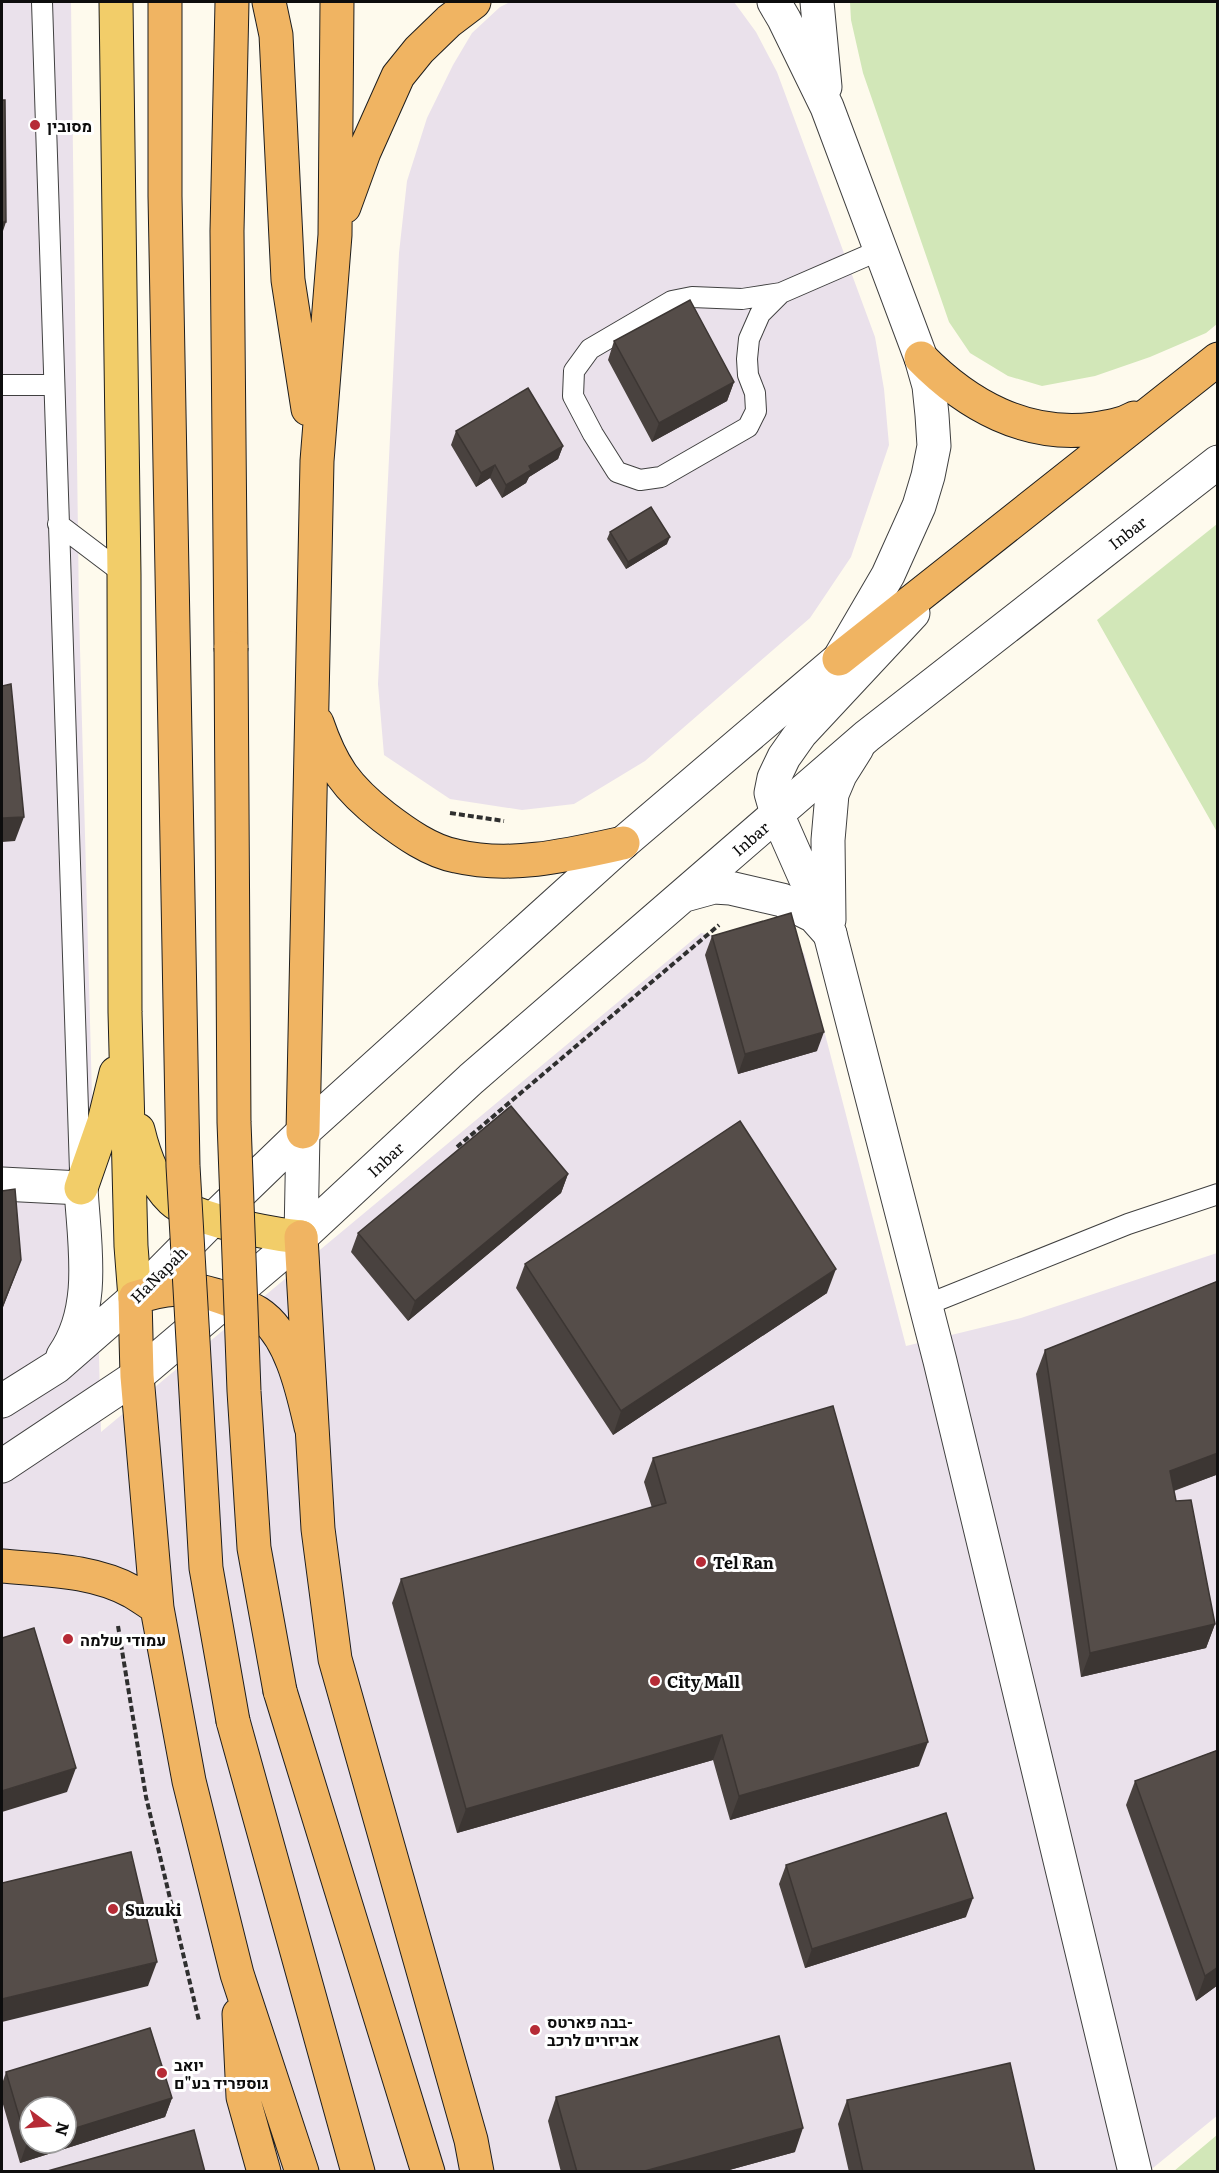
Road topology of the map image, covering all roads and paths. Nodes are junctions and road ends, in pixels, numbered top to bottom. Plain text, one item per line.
1 (42, 2) edge
2 (117, 2) edge
3 (165, 2) edge
4 (232, 2) edge
5 (269, 2) edge
6 (337, 2) edge
7 (474, 2) edge
8 (774, 2) edge
9 (817, 2) edge
10 (827, 107) junction
11 (335, 235) junction
12 (880, 250) junction
13 (781, 293) junction
14 (921, 358) junction
15 (1218, 359) edge
16 (2, 385) edge
17 (54, 385) junction
18 (1160, 405) junction
19 (317, 461) junction
20 (1218, 462) edge
21 (58, 524) junction
22 (967, 556) junction
23 (124, 574) junction
24 (839, 659) junction
25 (312, 698) junction
26 (867, 736) junction
27 (448, 813) dead end
28 (777, 814) junction
29 (513, 822) dead end
30 (623, 843) junction
31 (684, 896) junction
32 (830, 934) junction
33 (125, 1012) junction
34 (128, 1090) junction
35 (303, 1132) junction
36 (2, 1184) edge
37 (81, 1188) junction
38 (1218, 1194) edge
39 (214, 1218) junction
40 (301, 1237) junction
41 (135, 1299) junction
42 (229, 1299) junction
43 (926, 1305) junction
44 (56, 1367) junction
45 (137, 1376) junction
46 (2, 1401) edge
47 (311, 1427) junction
48 (2, 1466) edge
49 (2, 1566) edge
50 (157, 1608) junction
51 (118, 1625) dead end
52 (237, 1974) junction
53 (201, 2029) dead end
54 (264, 2172) edge
55 (302, 2172) edge
56 (357, 2172) edge
57 (428, 2172) edge
58 (477, 2172) edge
59 (1135, 2172) edge

1 - 17 lane
2 - 23 main road
3 - 56 highway, bridge
4 - 57 highway, bridge
5 - 19 highway
6 - 11 highway
7 - 11 highway
8 - 10 street
9 - 10 street
10 - 12 street
11 - 19 highway
12 - 13 lane
12 - 14 street
13 - 13 lane
14 - 18 highway
14 - 24 street
15 - 18 highway
16 - 17 lane
17 - 21 lane
18 - 22 highway
19 - 25 highway
20 - 26 street, Inbar
21 - 23 lane
21 - 37 lane
22 - 24 highway
22 - 28 street
23 - 33 main road
24 - 30 street
25 - 30 highway
25 - 35 highway
26 - 28 street, Inbar
26 - 32 street
27 - 29 path
28 - 31 street, Inbar
28 - 32 street
30 - 35 street
31 - 32 street
31 - 40 street, Inbar
32 - 43 street
33 - 34 main road
33 - 37 main road
34 - 39 main road
34 - 41 main road
35 - 39 street, HaNapah
35 - 40 street
36 - 37 street
37 - 44 street
38 - 43 lane
39 - 40 main road
39 - 41 street, HaNapah
40 - 42 street
40 - 47 highway
41 - 42 highway
41 - 44 street, HaNapah
41 - 45 highway
42 - 45 street
42 - 47 highway
43 - 59 street
44 - 46 street, HaNapah
45 - 48 street
45 - 50 highway
47 - 58 highway
49 - 50 highway
50 - 52 highway
51 - 53 path
52 - 54 highway
52 - 55 highway

